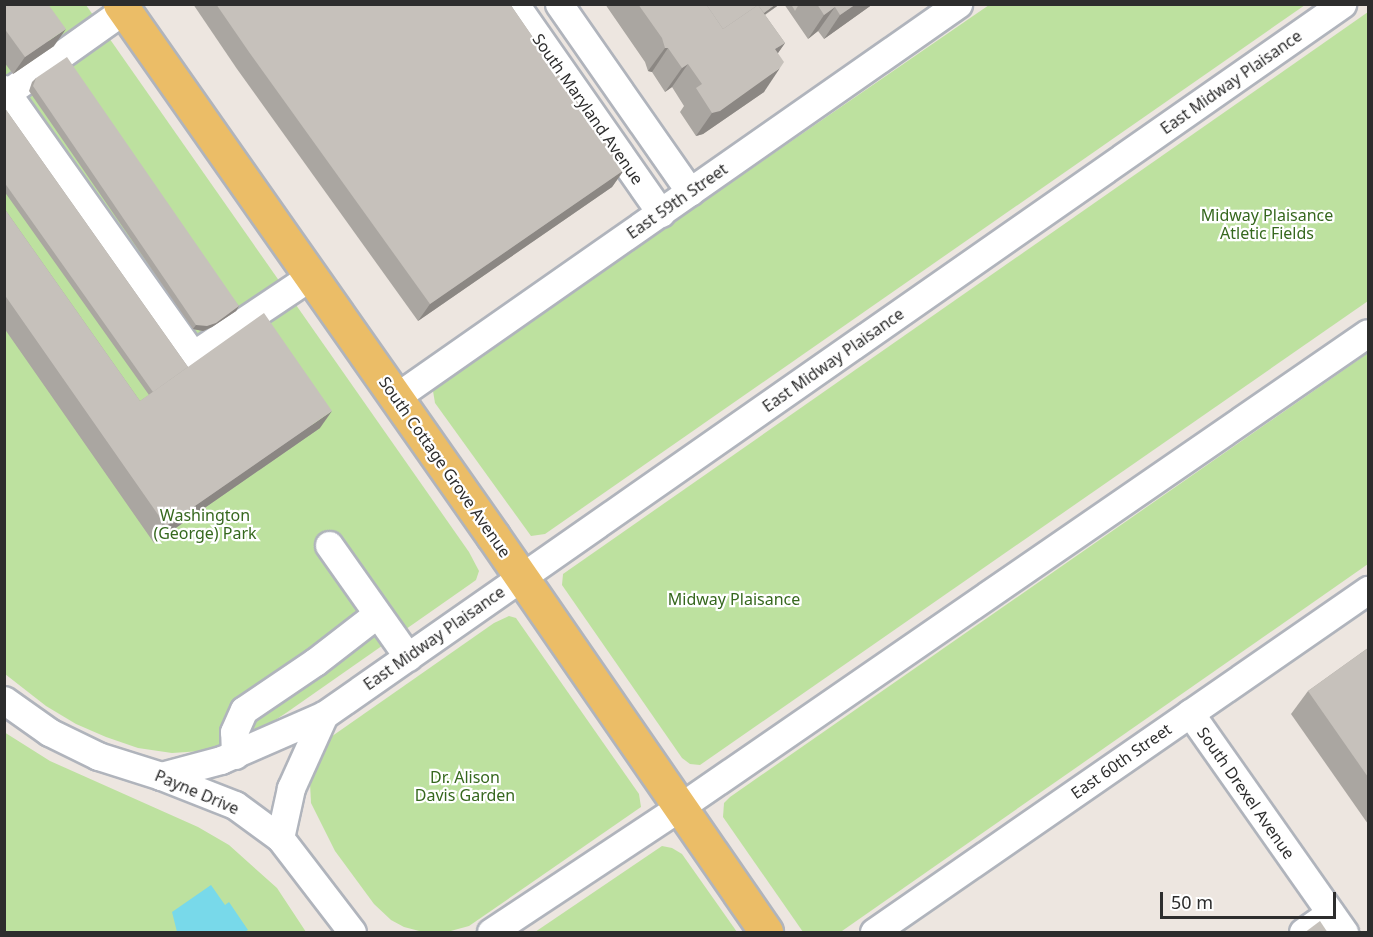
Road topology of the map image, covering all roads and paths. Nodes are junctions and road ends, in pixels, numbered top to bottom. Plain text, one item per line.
1 (515, 4) edge
2 (559, 4) edge
3 (958, 4) edge
4 (1342, 4) edge
5 (122, 7) edge
6 (6, 91) edge
7 (690, 192) junction
8 (661, 213) junction
9 (311, 276) junction
10 (1368, 333) edge
11 (396, 397) junction
12 (329, 545) dead end
13 (522, 578) junction
14 (1368, 590) edge
15 (377, 614) junction
16 (408, 657) junction
17 (4, 700) edge
18 (1190, 713) junction
19 (324, 715) junction
20 (234, 755) junction
21 (161, 776) junction
22 (680, 807) junction
23 (280, 838) junction
24 (1337, 923) edge
25 (352, 933) edge
26 (491, 933) edge
27 (766, 933) edge
28 (874, 933) edge
29 (1303, 933) edge

1 - 8 street, South Maryland Avenue
2 - 7 street
3 - 7 street, East 59th Street
4 - 13 street, East Midway Plaisance
5 - 6 street
5 - 9 main road, South Cottage Grove Avenue
6 - 9 street
7 - 8 street, East 59th Street
8 - 11 street, East 59th Street
9 - 11 main road, South Cottage Grove Avenue
10 - 22 street
11 - 13 main road, South Cottage Grove Avenue
12 - 15 street
13 - 16 street, East Midway Plaisance
13 - 22 main road, South Cottage Grove Avenue
14 - 18 street, East 60th Street
15 - 16 street
15 - 20 street
16 - 19 street, East Midway Plaisance
17 - 21 street, Payne Drive
18 - 24 street, South Drexel Avenue
18 - 28 street, East 60th Street
19 - 20 street, East Midway Plaisance
19 - 23 street
20 - 21 street, East Midway Plaisance
21 - 23 street, Payne Drive
22 - 26 street
22 - 27 main road, South Cottage Grove Avenue
23 - 25 street, Payne Drive
24 - 29 street

